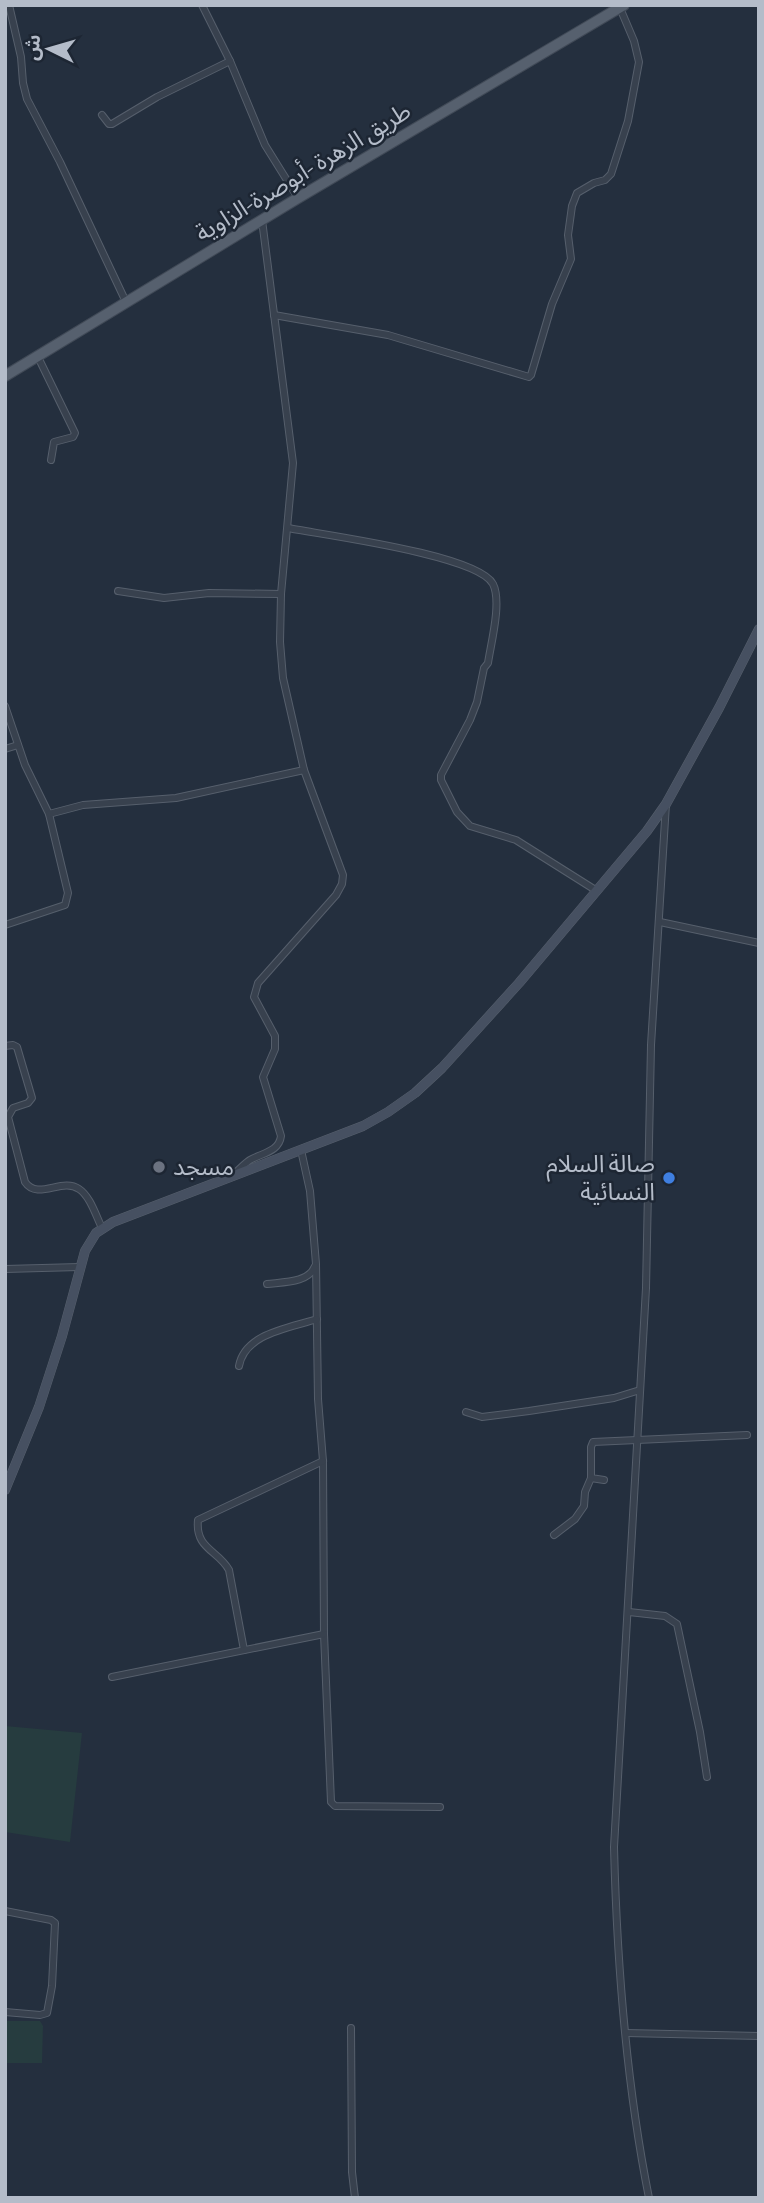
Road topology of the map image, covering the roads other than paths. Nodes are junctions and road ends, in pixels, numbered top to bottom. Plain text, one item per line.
1 (9, 5) edge
2 (202, 5) edge
3 (622, 7) edge
4 (230, 61) junction
5 (102, 115) dead end
6 (298, 198) junction
7 (262, 220) junction
8 (126, 302) junction
9 (274, 315) junction
10 (38, 357) junction
11 (5, 376) edge
12 (51, 460) dead end
13 (288, 528) junction
14 (118, 591) dead end
15 (281, 594) junction
16 (759, 629) edge
17 (5, 706) edge
18 (18, 745) junction
19 (5, 749) edge
20 (304, 770) junction
21 (666, 804) junction
22 (49, 814) junction
23 (597, 891) junction
24 (660, 922) junction
25 (5, 925) edge
26 (759, 943) edge
27 (5, 1046) edge
28 (301, 1150) junction
29 (233, 1176) junction
30 (102, 1228) junction
31 (316, 1264) junction
32 (79, 1267) junction
33 (5, 1269) edge
34 (267, 1284) dead end
35 (317, 1319) junction
36 (239, 1366) dead end
37 (640, 1390) junction
38 (466, 1412) dead end
39 (747, 1435) dead end
40 (637, 1442) junction
41 (323, 1461) junction
42 (591, 1478) junction
43 (604, 1480) dead end
44 (5, 1490) edge
45 (554, 1535) dead end
46 (629, 1612) junction
47 (324, 1634) junction
48 (244, 1650) junction
49 (112, 1676) dead end
50 (707, 1777) dead end
51 (440, 1807) dead end
52 (5, 1911) edge
53 (5, 2012) edge
54 (351, 2028) dead end
55 (626, 2033) junction
56 (759, 2036) edge
57 (355, 2198) edge
58 (649, 2198) edge

1 - 8 street
2 - 4 street
3 - 6 main road, طريق الزهرة -أبوصرة-الزاوية
3 - 9 street
4 - 5 street
4 - 6 street
6 - 7 main road, طريق الزهرة -أبوصرة-الزاوية
7 - 8 main road, طريق الزهرة -أبوصرة-الزاوية
7 - 9 street
8 - 10 main road, طريق الزهرة -أبوصرة-الزاوية
9 - 13 street
10 - 11 main road, طريق الزهرة -أبوصرة-الزاوية
10 - 12 street
13 - 15 street
13 - 23 street
14 - 15 street
15 - 20 street
16 - 21 main road
17 - 18 street
18 - 19 street
18 - 22 street
20 - 22 street
20 - 29 street
21 - 23 main road
21 - 24 street
22 - 25 street
23 - 28 main road
24 - 26 street
24 - 37 street
27 - 30 street
28 - 29 main road
28 - 31 street
29 - 30 main road
30 - 32 main road
31 - 34 street
31 - 35 street
32 - 33 street
32 - 44 main road
35 - 36 street
35 - 41 street
37 - 38 street
37 - 40 street
39 - 40 street
40 - 42 street
40 - 46 street
41 - 47 street
41 - 48 street
42 - 43 street
42 - 45 street
46 - 50 street
46 - 55 street
47 - 48 street
47 - 51 street
48 - 49 street
52 - 53 street
54 - 57 street
55 - 56 street
55 - 58 street

